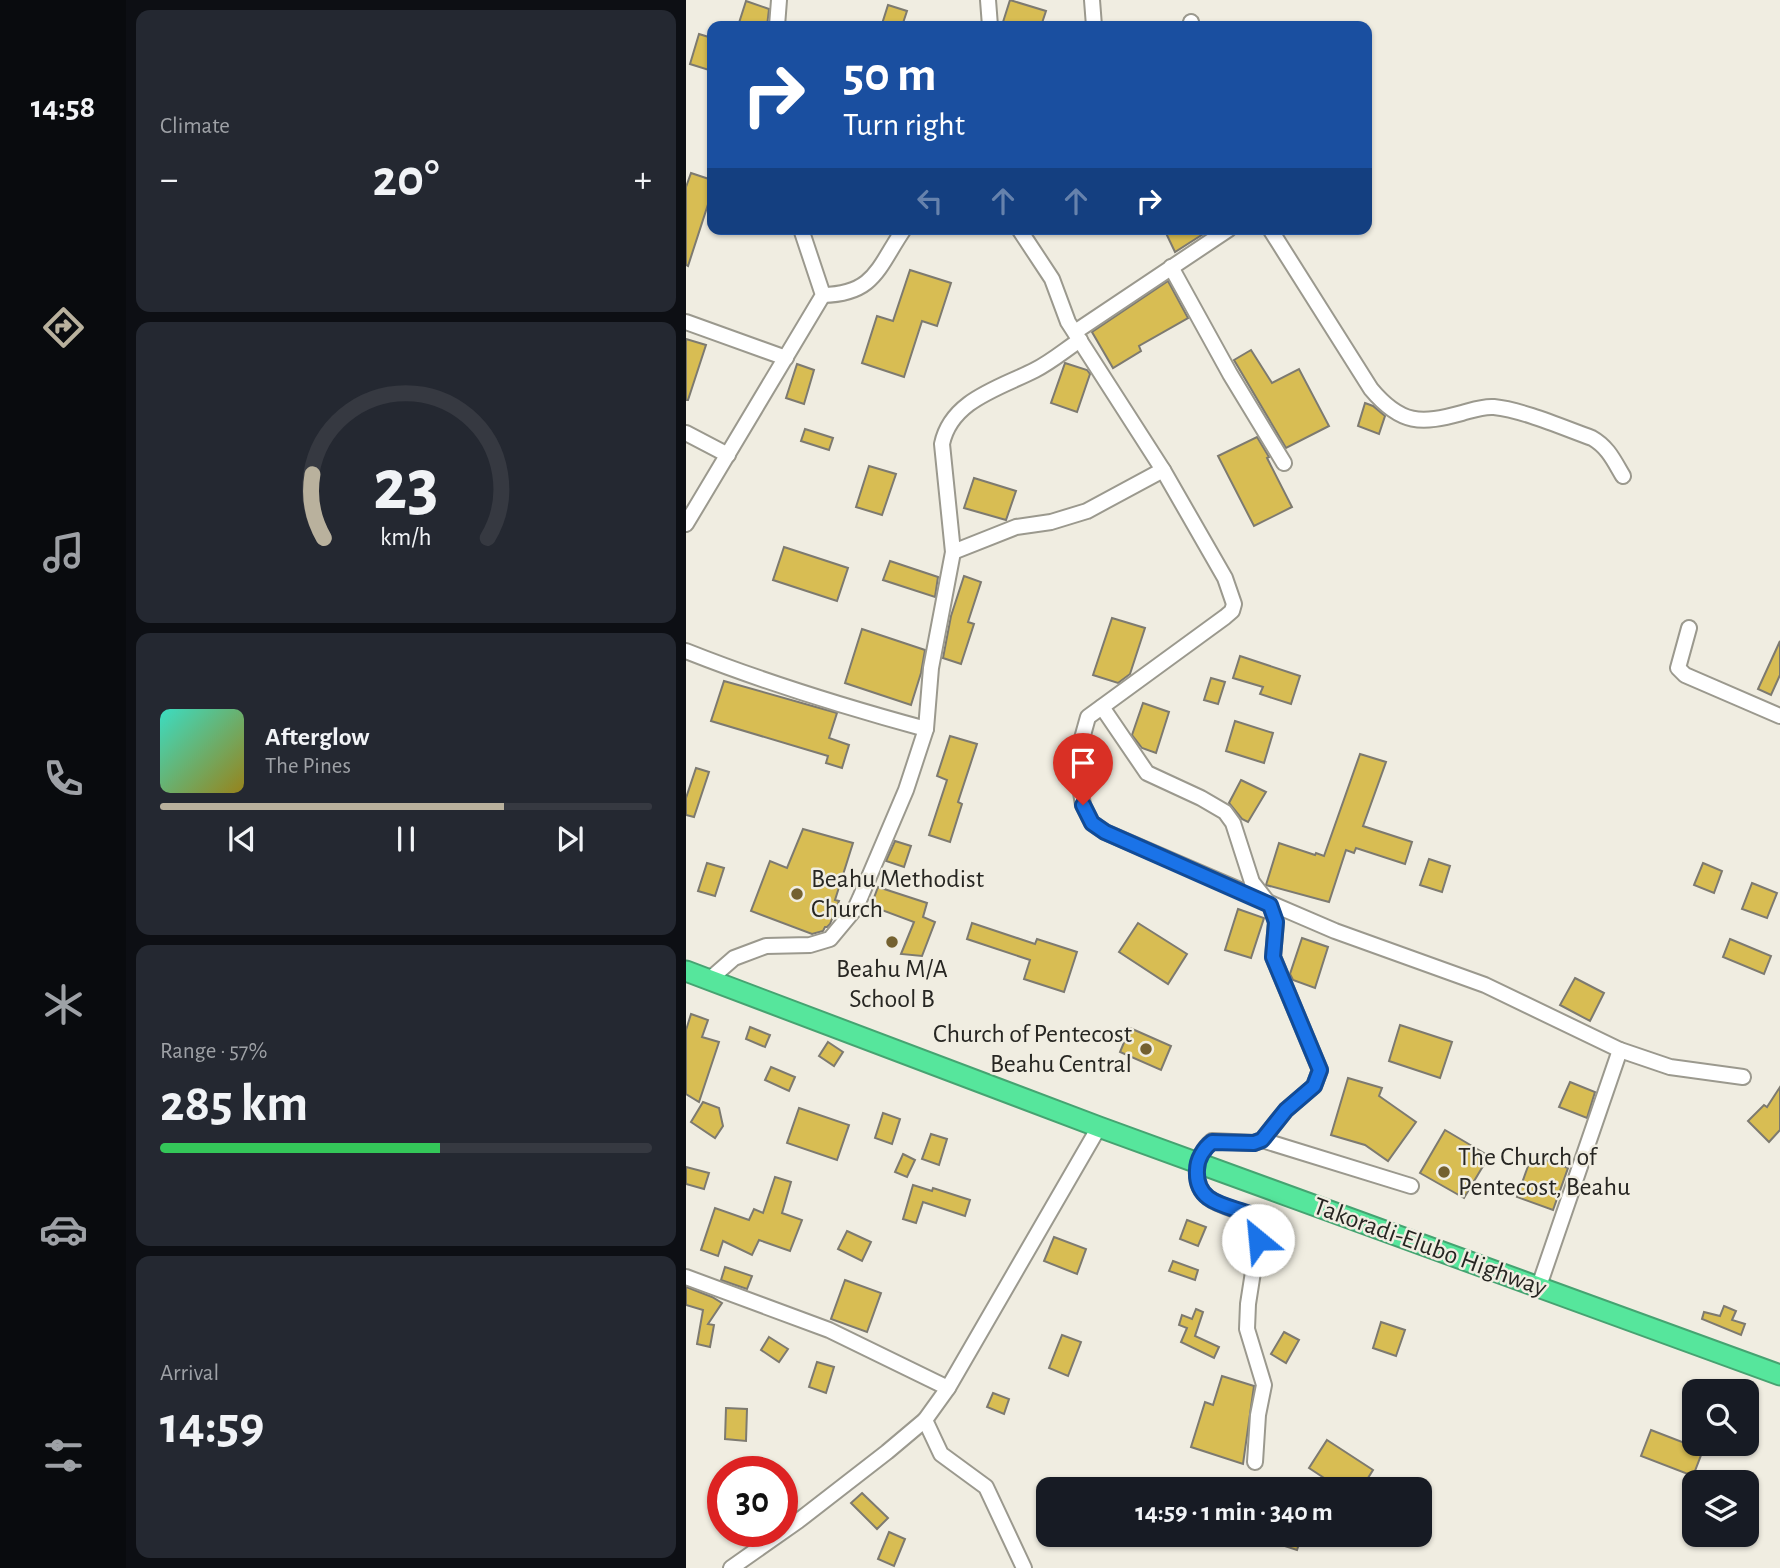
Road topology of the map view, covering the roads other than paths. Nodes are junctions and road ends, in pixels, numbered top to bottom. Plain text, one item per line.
1 (779, 0) edge
2 (988, 0) edge
3 (1092, 0) edge
4 (777, 21) edge
5 (990, 21) edge
6 (1094, 21) edge
7 (803, 235) edge
8 (900, 235) edge
9 (1023, 235) edge
10 (1220, 235) edge
11 (1274, 235) edge
12 (1171, 267) junction
13 (823, 295) junction
14 (686, 322) edge
15 (1077, 336) junction
16 (786, 358) junction
17 (686, 433) edge
18 (728, 455) junction
19 (1284, 463) dead end
20 (1163, 470) junction
21 (1623, 476) dead end
22 (686, 524) edge
23 (953, 552) junction
24 (1689, 628) dead end
25 (686, 651) edge
26 (1102, 707) junction
27 (1780, 716) edge
28 (926, 729) junction
29 (1270, 905) junction
30 (686, 971) edge
31 (710, 979) junction
32 (1620, 1050) junction
33 (1743, 1077) dead end
34 (1099, 1127) junction
35 (1262, 1140) junction
36 (1197, 1163) junction
37 (1411, 1186) dead end
38 (686, 1277) edge
39 (1539, 1286) junction
40 (1780, 1375) edge
41 (948, 1388) junction
42 (925, 1420) junction
43 (1255, 1462) dead end
44 (731, 1568) edge
45 (1024, 1568) edge

1 - 4 street
2 - 5 street
3 - 6 street
7 - 13 street
8 - 13 street
9 - 15 street
10 - 12 street
11 - 21 street
12 - 15 street
12 - 19 street
13 - 16 street
14 - 16 street
15 - 20 street
15 - 23 street
16 - 18 street
17 - 18 street
18 - 22 street
20 - 23 street
20 - 26 street
23 - 28 street
24 - 27 street
25 - 28 street
26 - 29 street
26 - 29 street
28 - 31 street
29 - 32 street
29 - 35 street
30 - 31 highway, Takoradi-Elubo Highway
31 - 34 highway, Takoradi-Elubo Highway
32 - 33 street
32 - 39 street
34 - 36 highway, Takoradi-Elubo Highway
34 - 41 street
35 - 36 street
35 - 37 street
36 - 39 highway, Takoradi-Elubo Highway
36 - 43 street
38 - 41 street
39 - 40 highway, Takoradi-Elubo Highway
41 - 42 street
42 - 44 street
42 - 45 street

